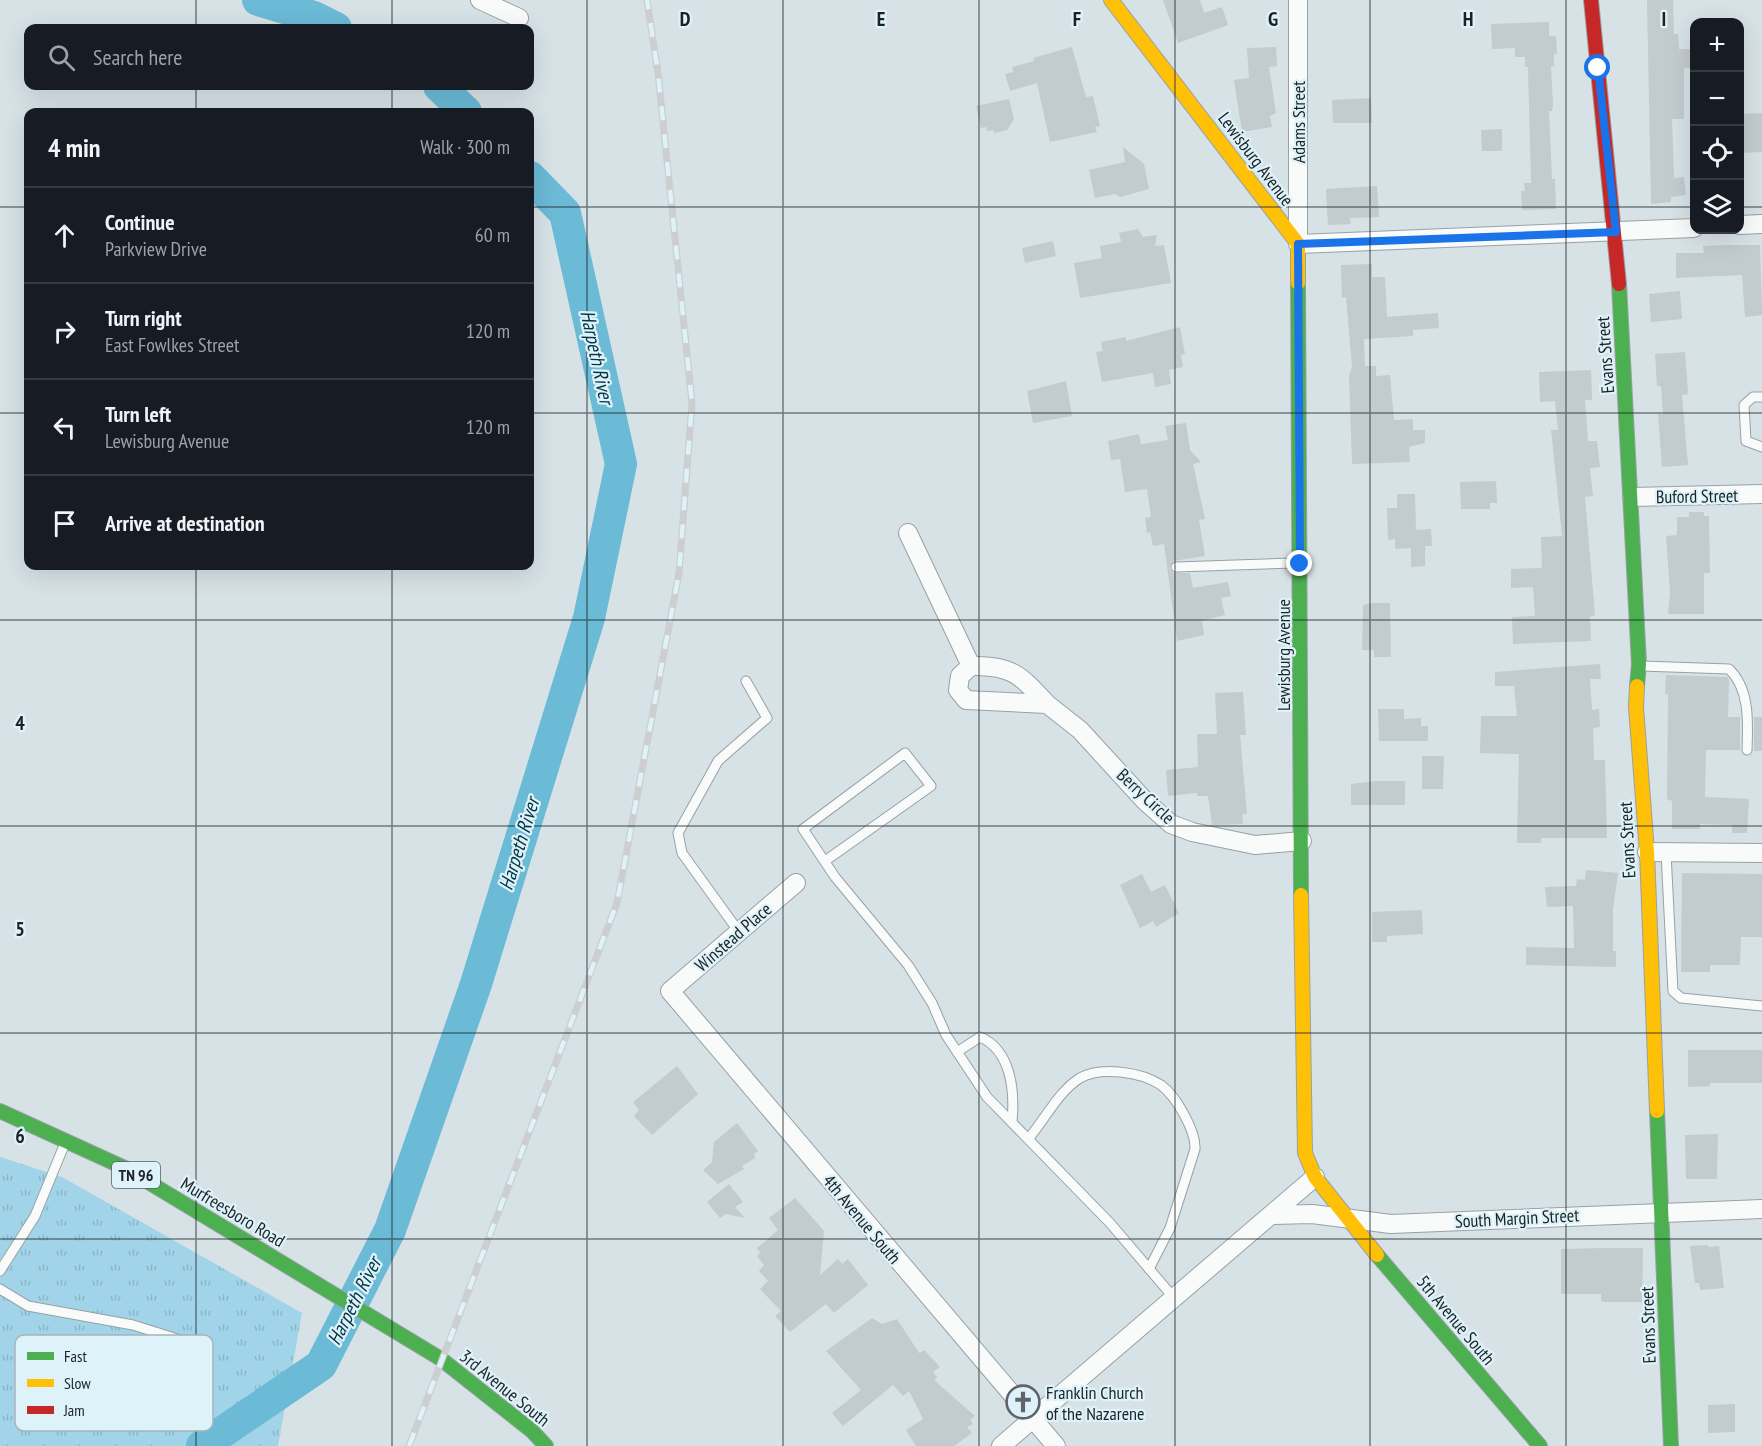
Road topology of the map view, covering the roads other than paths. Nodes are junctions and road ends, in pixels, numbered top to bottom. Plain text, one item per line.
1 (480, 0) edge
2 (1111, 0) edge
3 (1302, 0) edge
4 (1591, 0) edge
5 (519, 18) dead end
6 (1762, 224) edge
7 (1744, 225) edge
8 (1690, 228) edge
9 (1616, 232) junction
10 (1298, 244) junction
11 (1762, 397) edge
12 (1762, 447) edge
13 (1762, 494) edge
14 (1632, 497) junction
15 (908, 533) dead end
16 (1300, 564) junction
17 (1176, 567) dead end
18 (971, 666) junction
19 (1639, 666) junction
20 (746, 681) dead end
21 (1047, 704) junction
22 (1747, 750) dead end
23 (1302, 841) junction
24 (1647, 852) junction
25 (1666, 853) junction
26 (1762, 853) edge
27 (825, 861) junction
28 (796, 883) dead end
29 (739, 932) junction
30 (670, 991) joint
31 (1762, 1006) edge
32 (957, 1052) junction
33 (0, 1111) edge
34 (1012, 1121) junction
35 (1029, 1138) junction
36 (66, 1141) junction
37 (1315, 1177) junction
38 (1762, 1209) edge
39 (1662, 1212) junction
40 (1273, 1215) junction
41 (1345, 1218) junction
42 (1149, 1269) junction
43 (0, 1271) edge
44 (0, 1289) edge
45 (1174, 1298) junction
46 (165, 1335) edge
47 (441, 1359) joint
48 (1032, 1419) junction
49 (546, 1446) edge
50 (1001, 1446) edge
51 (1056, 1446) edge
52 (1540, 1446) edge
53 (1671, 1446) edge

1 - 5 street
2 - 10 main road, Lewisburg Avenue
3 - 10 street, Adams Street
4 - 9 main road, Evans Street
6 - 7 street
8 - 9 street
9 - 10 street
9 - 14 main road, Evans Street
10 - 16 main road, Lewisburg Avenue
11 - 12 lane
13 - 14 street, Buford Street
14 - 19 main road, Evans Street
15 - 18 street
16 - 17 lane
16 - 23 main road, Lewisburg Avenue
18 - 21 street, Berry Circle
18 - 21 street
19 - 22 lane
19 - 24 main road, Evans Street
20 - 29 lane
21 - 23 street, Berry Circle
23 - 37 main road, Lewisburg Avenue
24 - 25 street
24 - 39 main road, Evans Street
25 - 26 street
25 - 31 lane
27 - 27 lane
27 - 32 lane
28 - 29 street, Winstead Place
29 - 30 street, Winstead Place
30 - 48 street, 4th Avenue South
32 - 34 lane
32 - 34 lane
33 - 36 main road, Murfreesboro Road / TN 96
34 - 35 lane
35 - 42 lane
35 - 42 lane
36 - 43 lane
36 - 47 main road, Murfreesboro Road / TN 96
37 - 40 street
37 - 41 main road, Lewisburg Avenue
38 - 39 street, South Margin Street
39 - 41 street, South Margin Street
39 - 53 main road, Evans Street
40 - 41 street, South Margin Street
40 - 45 street
41 - 52 main road, 5th Avenue South
42 - 45 lane
44 - 46 lane
45 - 48 street
47 - 49 main road, 3rd Avenue South
48 - 50 street
48 - 51 street, 4th Avenue South

